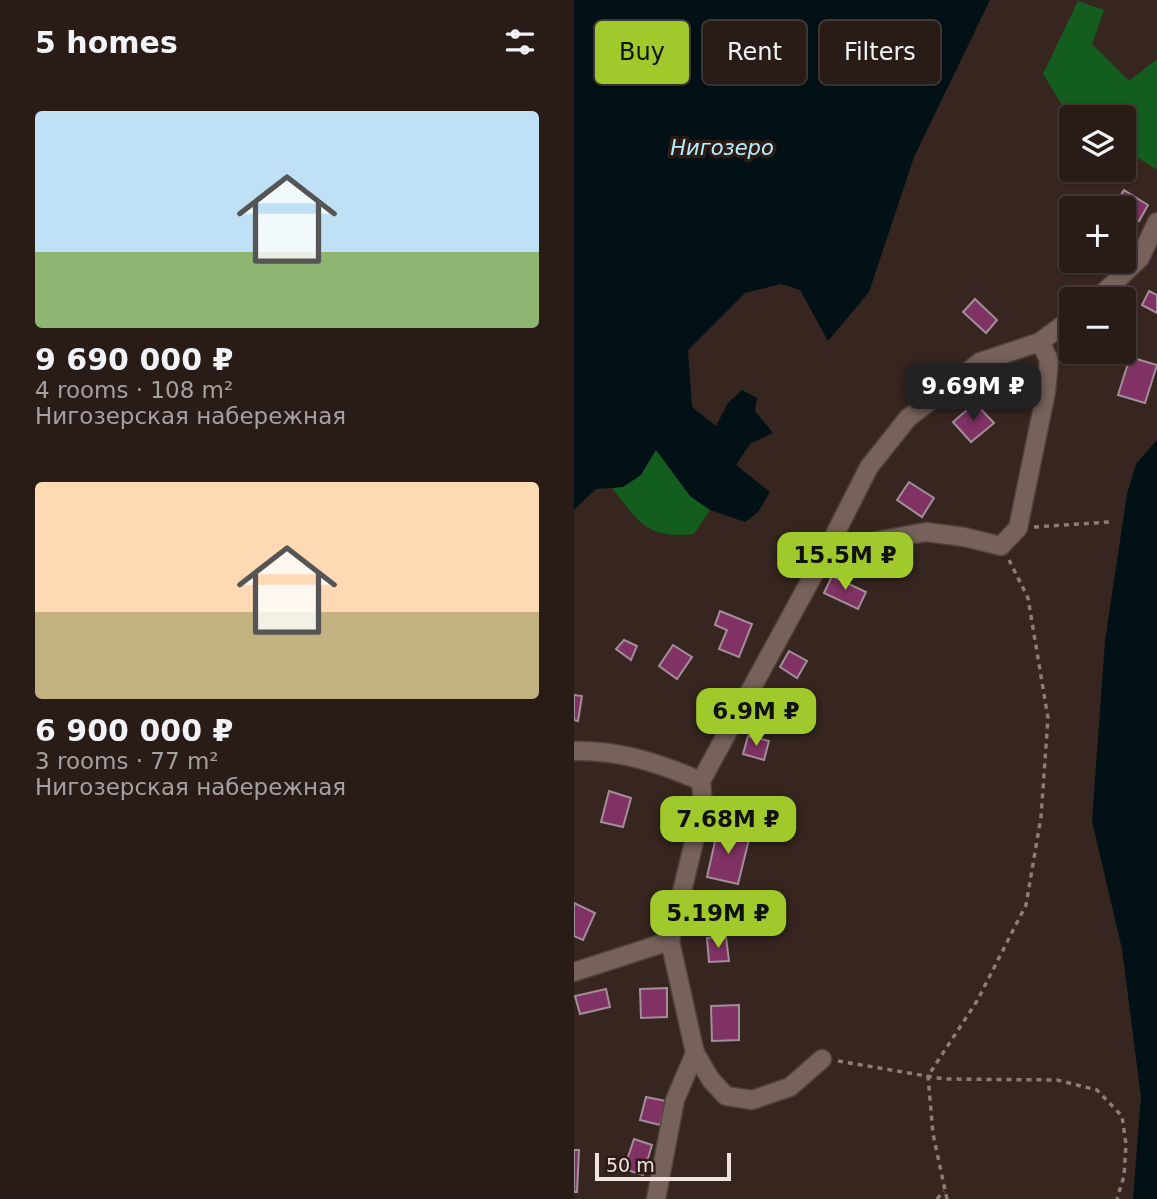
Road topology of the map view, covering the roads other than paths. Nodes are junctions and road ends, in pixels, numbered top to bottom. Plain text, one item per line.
1 (1157, 222) edge
2 (1110, 287) edge
3 (1059, 328) edge
4 (1040, 342) junction
5 (827, 550) junction
6 (574, 751) edge
7 (701, 781) junction
8 (670, 941) junction
9 (574, 972) edge
10 (695, 1053) junction
11 (822, 1059) road end
12 (656, 1199) edge

1 - 2 street
3 - 4 street
4 - 5 street
4 - 5 street
5 - 7 street
6 - 7 street
7 - 8 street
8 - 9 street
8 - 10 street
10 - 11 street
10 - 12 street

